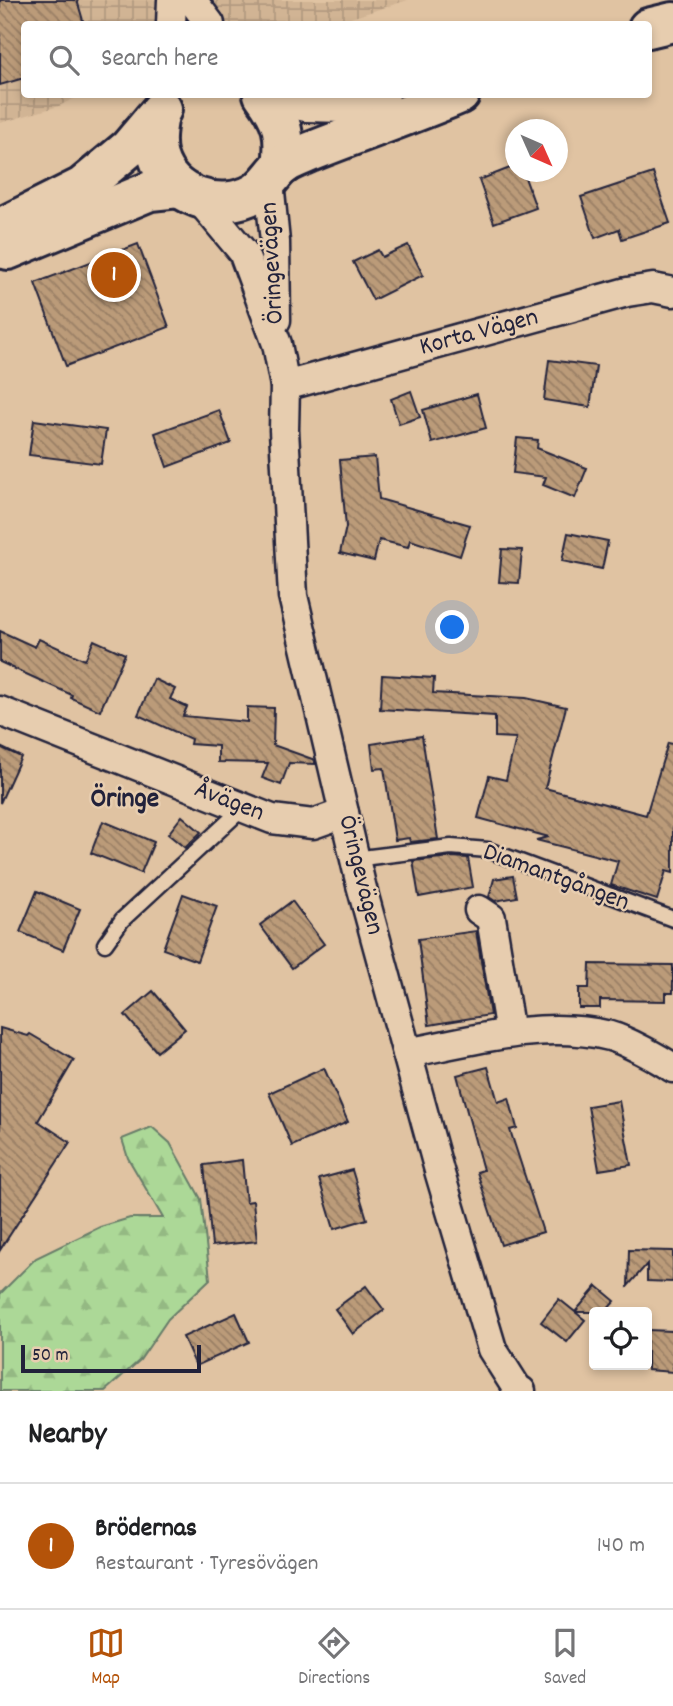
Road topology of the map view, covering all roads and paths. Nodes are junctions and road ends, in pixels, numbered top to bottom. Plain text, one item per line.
1 (172, 0) edge
2 (192, 0) edge
3 (170, 21) edge
4 (208, 21) edge
5 (673, 22) edge
6 (652, 27) edge
7 (266, 98) edge
8 (288, 98) edge
9 (364, 98) edge
10 (450, 98) edge
11 (165, 105) edge
12 (275, 174) junction
13 (189, 193) junction
14 (0, 229) edge
15 (0, 254) edge
16 (673, 292) edge
17 (276, 344) junction
18 (285, 386) junction
19 (0, 711) edge
20 (243, 808) junction
21 (344, 813) junction
22 (354, 859) junction
23 (479, 910) dead end
24 (673, 919) edge
25 (105, 944) dead end
26 (510, 1033) junction
27 (407, 1053) junction
28 (673, 1068) edge
29 (519, 1391) edge

1 - 3 street
2 - 4 street
5 - 6 main road
7 - 12 main road
8 - 9 main road
10 - 12 main road
11 - 13 main road
11 - 14 main road
12 - 13 main road
12 - 17 street, Öringevägen
13 - 15 main road
13 - 17 street, Öringevägen
16 - 18 street, Korta Vägen
17 - 18 street, Öringevägen
18 - 21 street, Öringevägen
19 - 20 street, Åvägen
20 - 21 street, Åvägen
20 - 25 lane
21 - 22 street, Öringevägen
22 - 24 lane, Diamantgången
22 - 27 street, Öringevägen
23 - 26 street
26 - 27 street
26 - 28 street
27 - 29 street, Öringevägen

